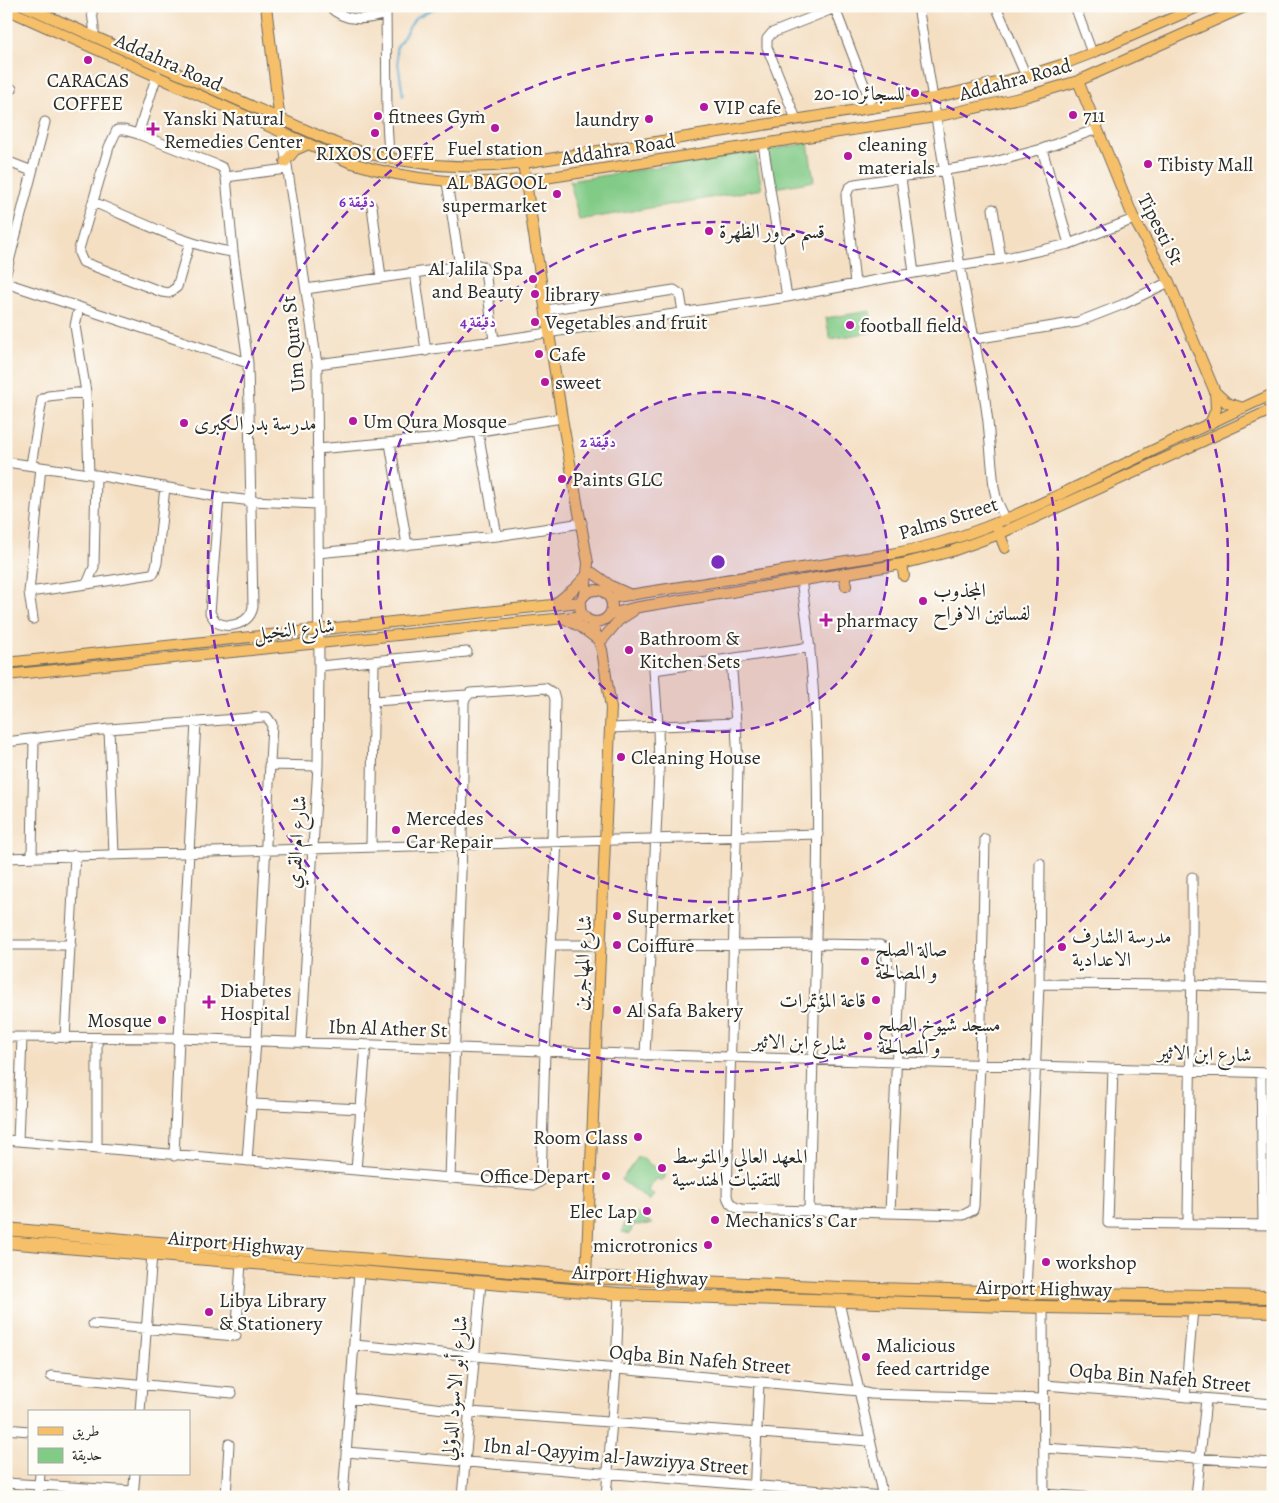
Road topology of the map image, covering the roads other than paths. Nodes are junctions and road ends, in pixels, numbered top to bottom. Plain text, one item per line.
1 (26, 6) edge
2 (91, 6) edge
3 (266, 6) edge
4 (329, 6) edge
5 (918, 6) edge
6 (996, 6) edge
7 (1200, 6) edge
8 (1247, 6) edge
9 (837, 7) edge
10 (1076, 7) edge
11 (6, 9) edge
12 (386, 10) edge
13 (94, 36) junction
14 (1092, 53) junction
15 (157, 75) junction
16 (1026, 76) junction
17 (1078, 81) junction
18 (933, 98) junction
19 (873, 108) junction
20 (935, 117) junction
21 (280, 118) junction
22 (796, 119) junction
23 (45, 122) dead end
24 (1097, 128) junction
25 (282, 132) junction
26 (138, 134) junction
27 (309, 144) junction
28 (763, 144) junction
29 (1042, 149) junction
30 (389, 157) junction
31 (6, 161) edge
32 (523, 163) junction
33 (286, 165) junction
34 (32, 171) junction
35 (945, 171) junction
36 (226, 177) junction
37 (901, 178) junction
38 (526, 180) junction
39 (447, 182) junction
40 (93, 202) junction
41 (372, 206) dead end
42 (993, 209) dead end
43 (1134, 219) junction
44 (190, 242) junction
45 (1069, 244) junction
46 (233, 252) junction
47 (1001, 259) junction
48 (960, 266) junction
49 (460, 268) junction
50 (914, 272) junction
51 (6, 273) edge
52 (415, 274) junction
53 (381, 278) junction
54 (1169, 282) junction
55 (6, 283) edge
56 (855, 284) junction
57 (306, 289) junction
58 (786, 297) junction
59 (79, 307) junction
60 (546, 310) junction
61 (683, 312) junction
62 (549, 332) junction
63 (974, 339) junction
64 (494, 341) junction
65 (426, 351) junction
66 (248, 363) junction
67 (316, 364) junction
68 (86, 392) junction
69 (1215, 392) junction
70 (1273, 394) edge
71 (1242, 408) junction
72 (1273, 409) edge
73 (562, 418) junction
74 (1210, 424) junction
75 (478, 432) junction
76 (390, 443) junction
77 (1168, 444) junction
78 (317, 449) junction
79 (1173, 455) junction
80 (6, 462) edge
81 (31, 465) junction
82 (41, 467) junction
83 (92, 475) junction
84 (165, 487) junction
85 (220, 497) junction
86 (252, 501) junction
87 (316, 504) junction
88 (582, 523) junction
89 (1000, 526) junction
90 (497, 536) junction
91 (407, 545) junction
92 (1005, 548) dead end
93 (317, 553) junction
94 (902, 564) junction
95 (590, 570) junction
96 (844, 573) junction
97 (904, 576) dead end
98 (801, 580) junction
99 (87, 584) junction
100 (846, 586) dead end
101 (29, 592) junction
102 (606, 595) junction
103 (632, 595) junction
104 (583, 598) junction
105 (553, 605) junction
106 (641, 607) junction
107 (608, 617) junction
108 (32, 619) dead end
109 (563, 619) junction
110 (588, 619) junction
111 (318, 631) junction
112 (601, 639) junction
113 (318, 644) junction
114 (810, 647) junction
115 (467, 652) dead end
116 (731, 659) junction
117 (374, 662) junction
118 (6, 663) edge
119 (319, 666) junction
120 (6, 675) edge
121 (467, 695) junction
122 (374, 701) junction
123 (196, 722) junction
124 (736, 723) junction
125 (658, 726) junction
126 (610, 728) junction
127 (109, 729) junction
128 (34, 739) junction
129 (6, 742) edge
130 (269, 765) junction
131 (318, 766) junction
132 (818, 834) junction
133 (735, 837) junction
134 (655, 839) junction
135 (985, 839) dead end
136 (605, 840) junction
137 (554, 841) junction
138 (462, 844) junction
139 (371, 847) junction
140 (312, 849) junction
141 (265, 850) junction
142 (189, 852) junction
143 (114, 854) junction
144 (75, 856) junction
145 (32, 857) junction
146 (6, 858) edge
147 (1040, 863) dead end
148 (1192, 877) dead end
149 (816, 944) junction
150 (6, 945) edge
151 (71, 945) junction
152 (551, 945) junction
153 (601, 945) junction
154 (733, 945) junction
155 (651, 946) junction
156 (1039, 984) junction
157 (1193, 985) junction
158 (1273, 988) edge
159 (6, 1038) edge
160 (22, 1038) junction
161 (65, 1038) junction
162 (97, 1038) junction
163 (178, 1038) junction
164 (256, 1041) junction
165 (301, 1042) junction
166 (366, 1045) junction
167 (454, 1048) junction
168 (544, 1052) junction
169 (596, 1053) junction
170 (645, 1055) junction
171 (730, 1058) junction
172 (813, 1060) junction
173 (897, 1062) junction
174 (980, 1064) junction
175 (1036, 1066) junction
176 (1113, 1068) junction
177 (1190, 1070) junction
178 (1261, 1073) junction
179 (1273, 1073) edge
180 (252, 1104) junction
181 (362, 1109) junction
182 (6, 1140) edge
183 (18, 1141) junction
184 (97, 1148) junction
185 (174, 1156) junction
186 (247, 1161) junction
187 (356, 1170) junction
188 (450, 1179) junction
189 (809, 1211) junction
190 (890, 1213) junction
191 (1188, 1224) junction
192 (1268, 1225) edge
193 (6, 1229) edge
194 (6, 1242) edge
195 (152, 1254) junction
196 (241, 1262) junction
197 (359, 1272) junction
198 (586, 1277) junction
199 (481, 1282) junction
200 (1026, 1293) junction
201 (619, 1294) junction
202 (1273, 1297) edge
203 (839, 1302) junction
204 (1043, 1307) junction
205 (1193, 1309) junction
206 (1273, 1311) edge
207 (92, 1324) dead end
208 (146, 1328) junction
209 (354, 1345) junction
210 (475, 1356) junction
211 (616, 1369) junction
212 (51, 1376) dead end
213 (759, 1382) junction
214 (142, 1384) junction
215 (1044, 1385) junction
216 (859, 1391) junction
217 (232, 1393) dead end
218 (1185, 1397) junction
219 (350, 1398) junction
220 (1044, 1399) junction
221 (1206, 1399) junction
222 (1273, 1404) edge
223 (140, 1410) edge
224 (470, 1412) junction
225 (612, 1423) junction
226 (6, 1429) edge
227 (28, 1431) edge
228 (757, 1434) junction
229 (870, 1441) junction
230 (229, 1444) dead end
231 (1044, 1448) junction
232 (346, 1452) junction
233 (1200, 1458) junction
234 (465, 1462) junction
235 (1273, 1463) edge
236 (608, 1473) junction
237 (40, 1476) edge
238 (135, 1476) edge
239 (6, 1483) edge
240 (39, 1485) junction
241 (754, 1485) junction
242 (133, 1494) edge
243 (1044, 1495) edge
244 (883, 1496) edge
245 (38, 1497) edge
246 (226, 1497) edge
247 (343, 1497) edge
248 (462, 1497) edge
249 (606, 1497) edge
250 (754, 1497) edge
251 (1085, 1497) edge
252 (1196, 1497) edge

1 - 13 main road, Addahra Road
2 - 13 street
3 - 21 main road
4 - 12 street
5 - 18 street
6 - 16 street
7 - 14 main road, Addahra Road
8 - 17 main road, Addahra Road
9 - 19 street
9 - 22 street
10 - 14 street
11 - 15 main road, Addahra Road
12 - 30 street
13 - 21 main road, Addahra Road
14 - 16 main road, Addahra Road
15 - 25 main road, Addahra Road
15 - 26 street
16 - 18 main road, Addahra Road
17 - 20 main road, Addahra Road
17 - 24 main road, Tipesti St
18 - 19 main road, Addahra Road
18 - 20 street
19 - 22 main road, Addahra Road
20 - 28 main road, Addahra Road
20 - 35 street
21 - 25 main road
21 - 30 main road, Addahra Road
22 - 32 main road, Addahra Road
23 - 34 street
24 - 29 street
24 - 43 main road, Tipesti St
25 - 27 main road, Addahra Road
25 - 33 street, Um Qura St
26 - 36 street
26 - 40 street
27 - 33 main road
27 - 39 main road, Addahra Road
28 - 38 main road, Addahra Road
28 - 58 street
29 - 35 street
29 - 45 street
30 - 32 main road, Addahra Road
31 - 34 street
32 - 38 main road
33 - 36 street
33 - 57 street, Um Qura St
34 - 51 street
35 - 37 street
35 - 48 street
36 - 46 street
37 - 50 street
37 - 56 street
38 - 39 main road, Addahra Road
38 - 60 main road
39 - 49 street
40 - 44 street
40 - 44 street
41 - 53 street
42 - 47 street
43 - 45 street
43 - 54 main road, Tipesti St
44 - 46 street
45 - 47 street
46 - 66 street
47 - 48 street
48 - 50 street
48 - 63 street
49 - 52 street
49 - 64 street
50 - 56 street
52 - 53 street
52 - 65 street
53 - 57 street
54 - 63 street
54 - 69 main road, Tipesti St
55 - 59 street
56 - 58 street
57 - 67 street, Um Qura St
58 - 61 street
59 - 66 street
59 - 68 street
60 - 61 street
60 - 62 main road
61 - 62 street
62 - 64 street
62 - 73 main road
63 - 89 street
64 - 65 street
65 - 67 street
66 - 86 street
67 - 78 street, Um Qura St
68 - 81 street
68 - 83 street
69 - 71 main road
69 - 74 main road
70 - 71 main road, Palms Street
71 - 74 main road, Palms Street
72 - 79 main road, Palms Street
73 - 75 street
73 - 88 main road
74 - 77 main road, Palms Street
75 - 76 street
75 - 90 street
76 - 78 street
76 - 91 street
77 - 79 main road
77 - 89 main road, Palms Street
78 - 87 street, Um Qura St
79 - 89 main road, Palms Street
80 - 81 street
81 - 82 street
82 - 83 street
82 - 101 street
83 - 84 street
83 - 99 street
84 - 85 street
84 - 99 street
85 - 86 street
85 - 86 street
86 - 87 street
87 - 93 street, Um Qura St
88 - 90 street
88 - 95 main road
89 - 92 main road
89 - 94 main road, Palms Street
89 - 103 main road, Palms Street
90 - 91 street
91 - 93 street
93 - 111 street, Um Qura St
94 - 96 main road, Palms Street
94 - 97 main road
95 - 102 main road
95 - 103 main road
95 - 104 main road
95 - 105 main road
96 - 98 main road, Palms Street
96 - 100 main road
98 - 106 main road, Palms Street
98 - 114 street
99 - 101 street
101 - 108 street
102 - 103 main road, Palms Street
102 - 104 main road
102 - 107 main road
104 - 105 main road, شارع النخيل
104 - 110 main road
105 - 111 main road, شارع النخيل
106 - 107 main road, Palms Street
106 - 112 main road
107 - 110 main road
107 - 112 main road, شارع المهاجرين
109 - 110 main road, شارع النخيل
109 - 112 main road
109 - 113 main road, شارع النخيل
110 - 112 main road, شارع المهاجرين
111 - 113 street, Um Qura St
111 - 118 main road, شارع النخيل
112 - 126 main road, شارع المهاجرين
113 - 119 street, شارع ام القري
113 - 120 main road, شارع النخيل
114 - 116 street
114 - 132 street
115 - 117 street
116 - 124 street
116 - 125 street
117 - 119 street
117 - 122 street
119 - 131 street, شارع ام القري
121 - 122 street
121 - 137 street
121 - 138 street
122 - 139 street
123 - 127 street
123 - 130 street
123 - 142 street
124 - 125 street
124 - 133 street
125 - 126 street
125 - 134 street
126 - 136 main road, شارع المهاجرين
127 - 128 street
127 - 143 street
128 - 129 street
128 - 145 street
130 - 131 street
130 - 141 street
131 - 140 street, شارع ام القري
132 - 133 street
132 - 149 street
133 - 134 street
133 - 154 street
134 - 136 street
134 - 155 street
135 - 174 street
136 - 137 street
136 - 153 main road, شارع المهاجرين
137 - 138 street
137 - 152 street
138 - 139 street
138 - 167 street
139 - 140 street
140 - 141 street
140 - 165 street, شارع ام القري
141 - 142 street
141 - 164 street
142 - 143 street
142 - 163 street
143 - 144 street
144 - 145 street
144 - 151 street
145 - 146 street
147 - 156 street
148 - 157 street
149 - 154 street
149 - 172 street
149 - 173 street
150 - 151 street
151 - 161 street
152 - 153 street
152 - 168 street
153 - 169 main road, شارع المهاجرين
154 - 155 street
154 - 171 street
155 - 170 street
156 - 157 street
156 - 175 street
157 - 158 street
157 - 177 street
159 - 160 street
160 - 161 street
160 - 183 street
161 - 162 street
162 - 163 street
162 - 184 street
163 - 164 street, Ibn Al Ather St
163 - 185 street
164 - 165 street, Ibn Al Ather St
164 - 180 street
165 - 166 street, Ibn Al Ather St
166 - 167 street, Ibn Al Ather St
166 - 181 street
167 - 168 street, Ibn Al Ather St
167 - 188 street
168 - 169 street, Ibn Al Ather St
168 - 188 street
169 - 170 street, شارع ابن الاثير
169 - 198 main road, شارع المهاجرين
170 - 171 street, شارع ابن الاثير
171 - 172 street, شارع ابن الاثير
171 - 189 street
172 - 173 street, شارع ابن الاثير
172 - 189 street
173 - 174 street, شارع ابن الاثير
173 - 190 street
174 - 175 street, شارع ابن الاثير
174 - 190 street
175 - 176 street, شارع ابن الاثير
175 - 200 street
176 - 177 street, شارع ابن الاثير
176 - 191 street
177 - 178 street, شارع ابن الاثير
177 - 191 street
178 - 179 street, شارع ابن الاثير
178 - 192 street
180 - 181 street
180 - 186 street
181 - 187 street
182 - 183 street
183 - 184 street
184 - 185 street
185 - 186 street
186 - 187 street
187 - 188 street
189 - 190 street
191 - 192 street
193 - 198 highway, Airport Highway
194 - 195 highway, Airport Highway
195 - 196 highway, Airport Highway
195 - 208 street
196 - 197 highway, Airport Highway
196 - 208 street
197 - 199 highway, Airport Highway
197 - 209 street
198 - 200 highway, Airport Highway
199 - 201 highway, Airport Highway
199 - 210 street, شارع أبو الاسود الدؤلي
200 - 202 highway, Airport Highway
201 - 203 highway, Airport Highway
201 - 211 street
203 - 204 highway, Airport Highway
203 - 216 street
204 - 205 highway, Airport Highway
204 - 215 street
205 - 206 highway, Airport Highway
205 - 218 street
207 - 208 street
208 - 214 street
209 - 210 street, Oqba Bin Nafeh Street
209 - 219 street
210 - 211 street, Oqba Bin Nafeh Street
210 - 224 street, شارع أبو الاسود الدؤلي
211 - 213 street, Oqba Bin Nafeh Street
211 - 225 street
212 - 214 street
213 - 216 street, Oqba Bin Nafeh Street
213 - 228 street
214 - 217 street
214 - 223 street
215 - 218 street, Oqba Bin Nafeh Street
215 - 220 street
216 - 220 street, Oqba Bin Nafeh Street
216 - 229 street
218 - 221 street, Oqba Bin Nafeh Street
219 - 224 street
219 - 232 street
220 - 231 street
221 - 222 street, Oqba Bin Nafeh Street
221 - 233 street
224 - 225 street
224 - 234 street, شارع أبو الاسود الدؤلي
225 - 228 street
225 - 236 street
226 - 227 street
228 - 229 street
228 - 241 street
229 - 244 street
230 - 246 street
231 - 233 street
231 - 243 street
232 - 234 street, Ibn al-Qayyim al-Jawziyya Street
232 - 247 street
233 - 235 street
233 - 252 street
234 - 236 street, Ibn al-Qayyim al-Jawziyya Street
234 - 248 street, شارع أبو الاسود الدؤلي
236 - 241 street, Ibn al-Qayyim al-Jawziyya Street
236 - 249 street
237 - 240 street
238 - 242 street
239 - 240 street
240 - 242 street
240 - 245 street
241 - 244 street, Ibn al-Qayyim al-Jawziyya Street
241 - 250 street
243 - 251 street

